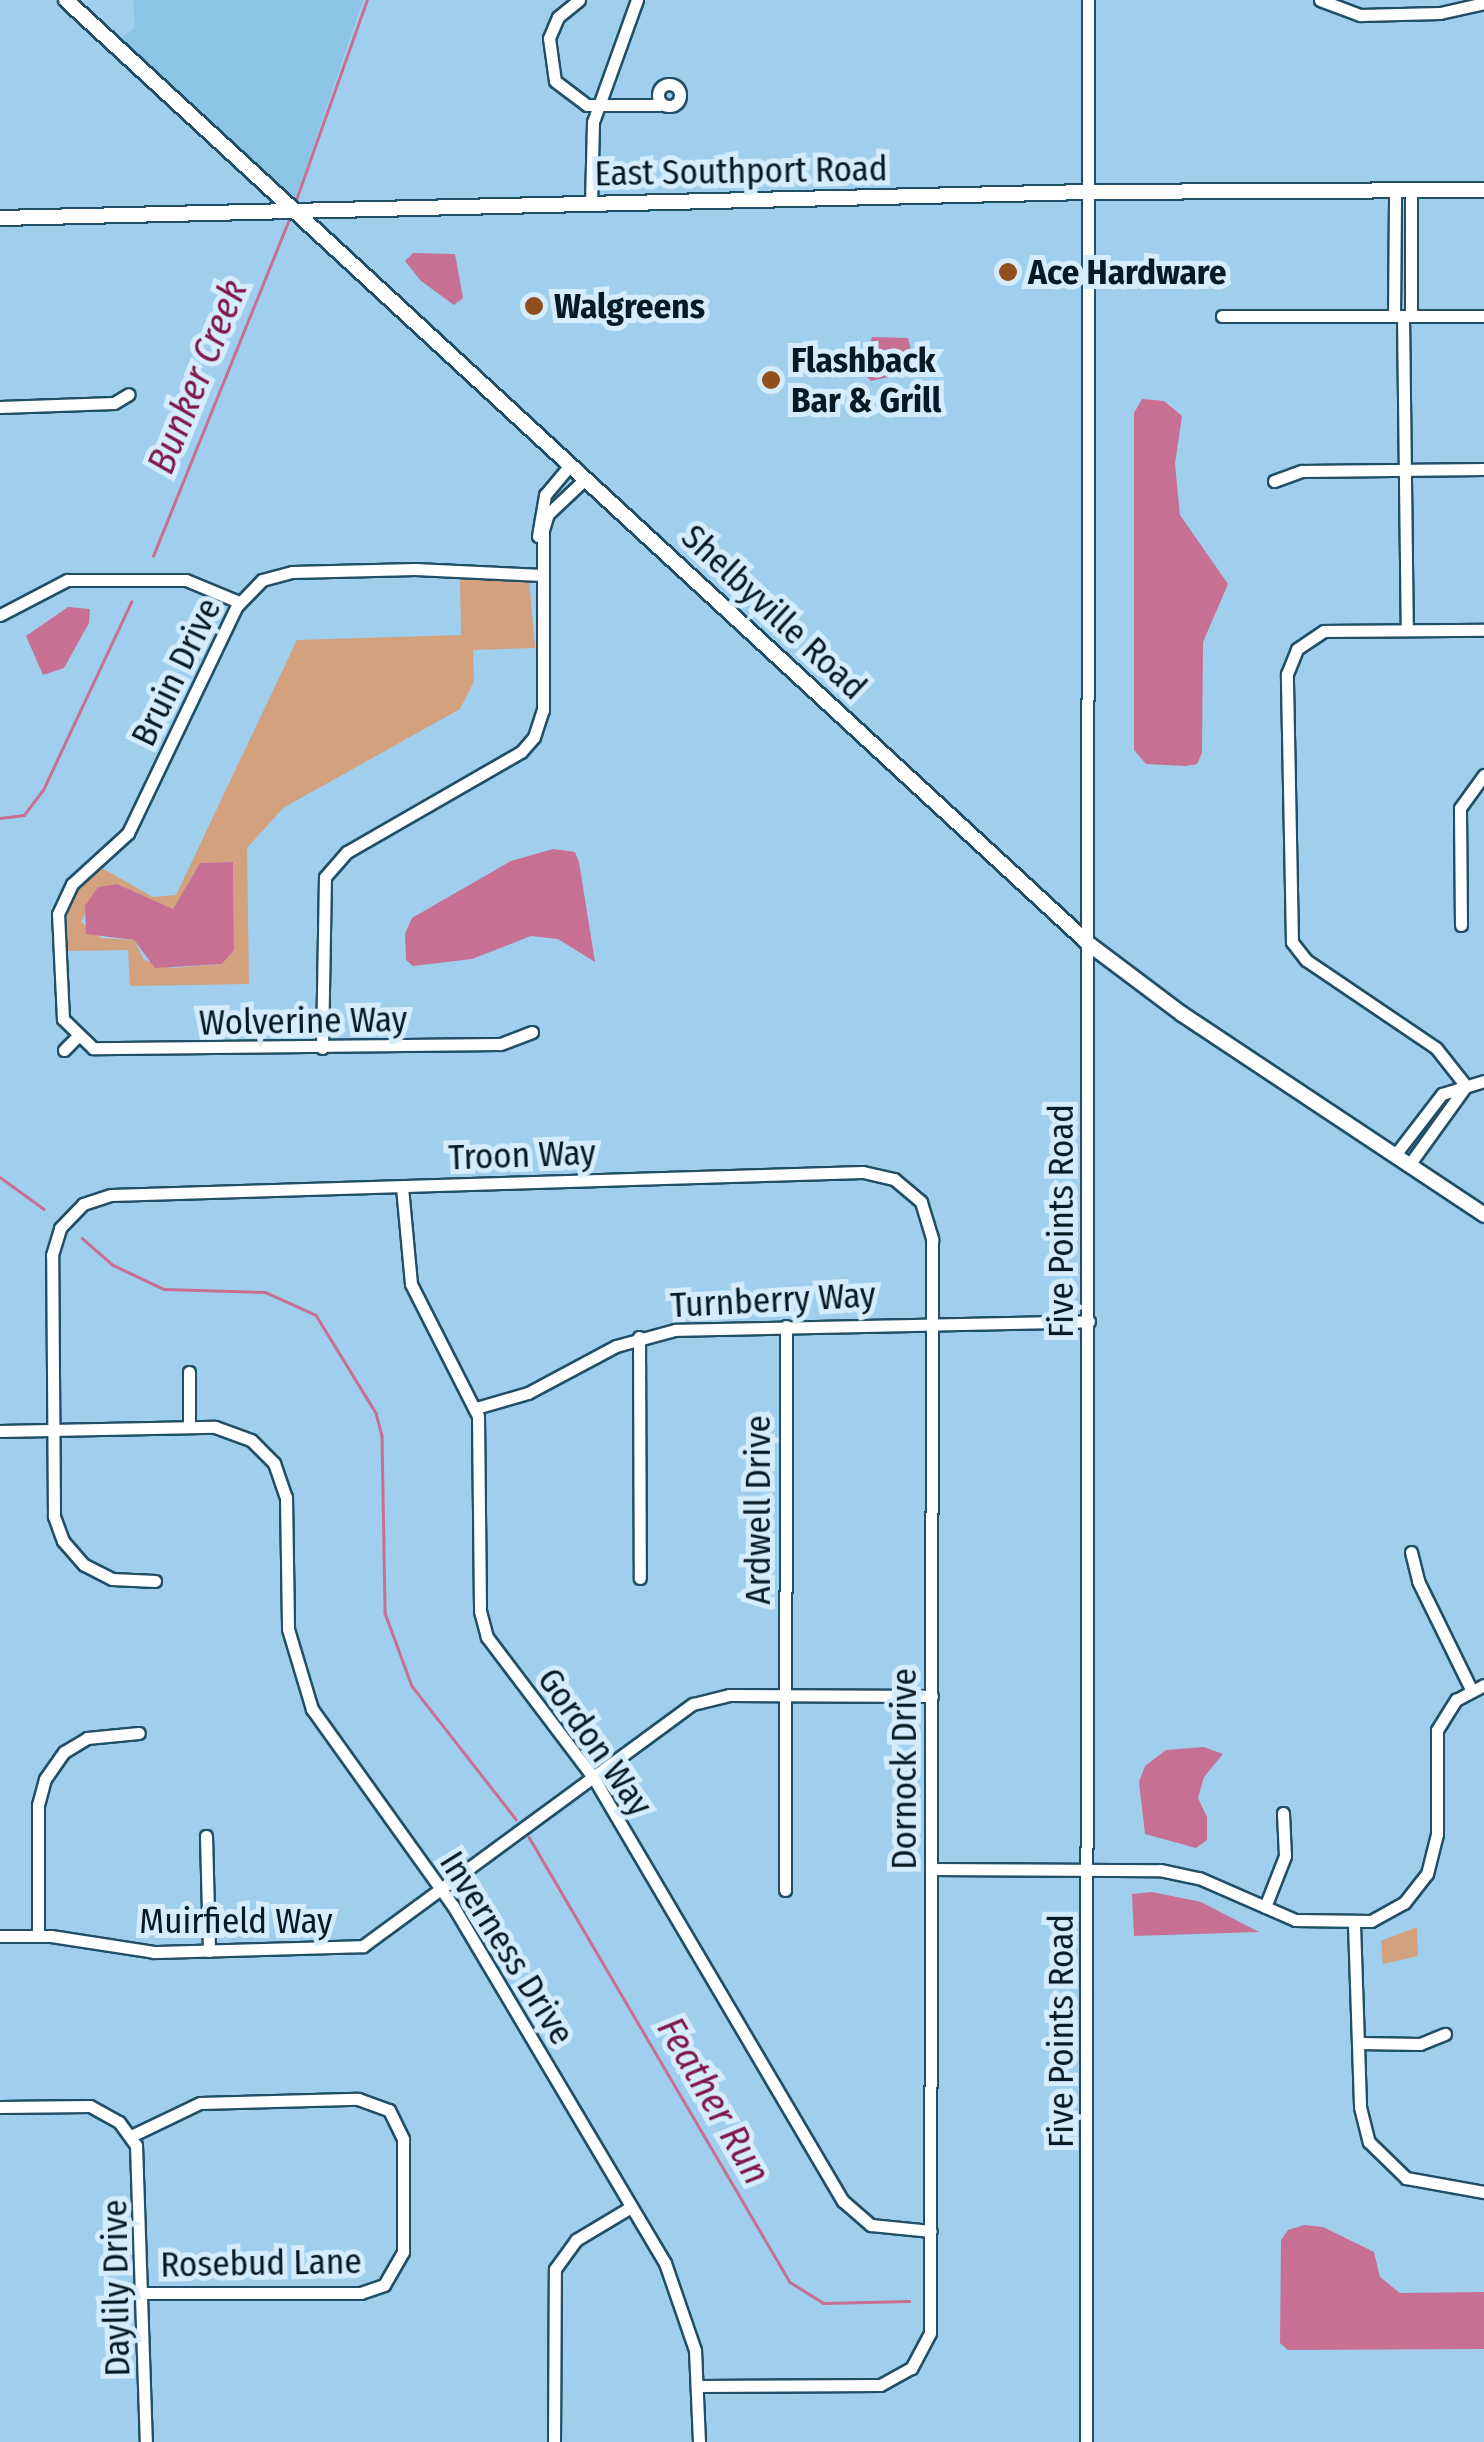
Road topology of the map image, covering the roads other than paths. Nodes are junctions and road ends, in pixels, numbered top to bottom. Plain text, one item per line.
1 (66, 0) edge
2 (579, 0) edge
3 (1088, 0) edge
4 (1320, 0) edge
5 (634, 1) edge
6 (1484, 3) edge
7 (658, 105) dead end
8 (597, 106) junction
9 (1394, 190) junction
10 (1411, 190) junction
11 (1484, 190) edge
12 (1088, 192) junction
13 (590, 204) junction
14 (296, 212) junction
15 (0, 218) edge
16 (1222, 316) dead end
17 (1403, 316) junction
18 (1484, 316) edge
19 (129, 394) dead end
20 (0, 407) edge
21 (570, 465) junction
22 (1484, 468) edge
23 (1404, 470) junction
24 (585, 479) junction
25 (1274, 480) dead end
26 (542, 575) junction
27 (239, 602) junction
28 (0, 615) edge
29 (1407, 630) junction
30 (1484, 630) edge
31 (1484, 775) edge
32 (1460, 925) dead end
33 (1088, 944) junction
34 (532, 1032) dead end
35 (76, 1038) junction
36 (322, 1048) junction
37 (64, 1050) dead end
38 (1484, 1082) edge
39 (1465, 1089) junction
40 (1394, 1156) junction
41 (1409, 1165) junction
42 (898, 1181) joint
43 (402, 1187) junction
44 (1484, 1215) edge
45 (932, 1321) junction
46 (1089, 1321) junction
47 (786, 1326) junction
48 (639, 1337) junction
49 (189, 1372) dead end
50 (476, 1408) junction
51 (189, 1427) junction
52 (52, 1430) junction
53 (0, 1431) edge
54 (1412, 1552) dead end
55 (640, 1578) dead end
56 (155, 1580) dead end
57 (1477, 1687) edge
58 (785, 1695) junction
59 (932, 1696) junction
60 (139, 1732) dead end
61 (593, 1776) junction
62 (1284, 1814) dead end
63 (206, 1836) dead end
64 (931, 1870) junction
65 (1088, 1870) junction
66 (443, 1890) junction
67 (784, 1890) dead end
68 (1265, 1907) junction
69 (1354, 1924) junction
70 (38, 1935) junction
71 (0, 1936) edge
72 (209, 1951) junction
73 (1445, 2034) dead end
74 (1360, 2043) junction
75 (0, 2107) edge
76 (131, 2136) junction
77 (1484, 2192) edge
78 (631, 2207) junction
79 (931, 2230) junction
80 (144, 2293) junction
81 (700, 2386) junction
82 (146, 2442) edge
83 (554, 2442) edge
84 (699, 2442) edge
85 (1086, 2442) edge

1 - 14 main road, Shelbyville Road
2 - 8 street
3 - 12 street, Five Points Road
4 - 6 street
5 - 8 street
7 - 8 street
8 - 13 street
9 - 10 main road, East Southport Road
9 - 12 main road, East Southport Road
9 - 17 street
10 - 11 main road, East Southport Road
10 - 17 street
12 - 13 main road, East Southport Road
12 - 33 street, Five Points Road
13 - 14 main road, East Southport Road
14 - 15 main road, East Southport Road
14 - 21 main road, Shelbyville Road
16 - 17 street
17 - 18 street
17 - 23 street
19 - 20 street
21 - 24 main road, Shelbyville Road
21 - 26 street
22 - 23 street
23 - 25 street
23 - 29 street
24 - 26 street
24 - 33 main road, Shelbyville Road
26 - 27 street, Bruin Drive
26 - 36 street
27 - 28 street
27 - 35 street, Bruin Drive
29 - 30 street
29 - 39 street
31 - 32 street
33 - 40 main road, Shelbyville Road
33 - 46 street, Five Points Road
34 - 36 street, Wolverine Way
35 - 36 street, Wolverine Way
35 - 37 street
38 - 39 street
39 - 40 street
39 - 41 street
40 - 41 main road, Shelbyville Road
41 - 44 main road, Shelbyville Road
42 - 43 street, Troon Way
42 - 45 street, Dornock Drive
43 - 50 street, Gordon Way
43 - 52 street, Troon Way
45 - 46 street, Turnberry Way
45 - 47 street, Turnberry Way
45 - 59 street, Dornock Drive
46 - 65 street, Five Points Road
47 - 48 street, Turnberry Way
47 - 58 street, Ardwell Drive
48 - 50 street, Turnberry Way
48 - 55 street
49 - 51 street
50 - 61 street, Gordon Way
51 - 52 street
51 - 66 street, Inverness Drive
52 - 53 street
52 - 56 street, Troon Way
54 - 57 street
57 - 69 street
58 - 59 street, Muirfield Way
58 - 61 street, Muirfield Way
58 - 67 street, Ardwell Drive
59 - 64 street, Dornock Drive
60 - 70 street
61 - 66 street, Muirfield Way
61 - 79 street, Gordon Way
62 - 68 street
63 - 72 street
64 - 65 street
64 - 79 street, Dornock Drive
65 - 68 street
65 - 85 street, Five Points Road
66 - 72 street, Muirfield Way
66 - 78 street, Inverness Drive
68 - 69 street
69 - 74 street
70 - 71 street, Muirfield Way
70 - 72 street, Muirfield Way
73 - 74 street
74 - 77 street
75 - 76 street
76 - 80 street, Daylily Drive
76 - 80 street, Rosebud Lane
78 - 81 street, Inverness Drive
78 - 83 street
79 - 81 street, Dornock Drive
80 - 82 street, Daylily Drive
81 - 84 street, Inverness Drive

